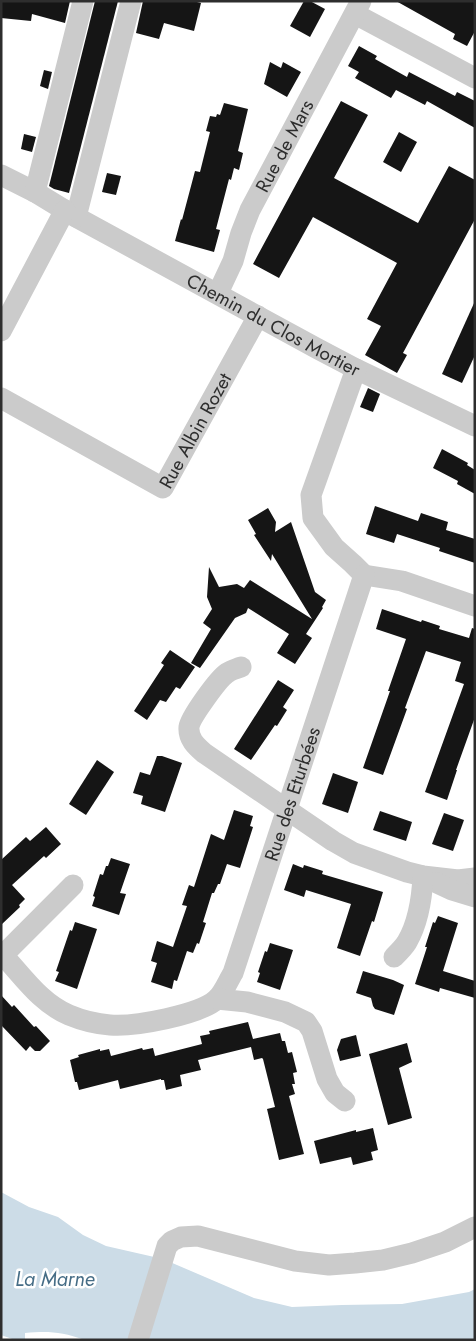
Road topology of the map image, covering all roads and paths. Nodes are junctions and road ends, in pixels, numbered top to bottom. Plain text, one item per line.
1 (82, 1) edge
2 (131, 1) edge
3 (358, 8) edge
4 (475, 78) edge
5 (1, 175) edge
6 (35, 192) junction
7 (71, 213) junction
8 (218, 293) junction
9 (258, 316) junction
10 (1, 332) edge
11 (356, 369) junction
12 (1, 398) edge
13 (474, 425) edge
14 (364, 575) junction
15 (475, 606) edge
16 (241, 667) dead end
17 (287, 810) junction
18 (423, 876) junction
19 (475, 878) edge
20 (73, 885) dead end
21 (475, 897) edge
22 (2, 954) edge
23 (394, 957) dead end
24 (216, 999) junction
25 (345, 1101) dead end
26 (475, 1227) edge
27 (138, 1340) edge

1 - 6 street
2 - 7 street
3 - 4 street
3 - 8 street, Rue de Mars
5 - 6 street, Chemin du Clos Mortier
6 - 7 street, Chemin du Clos Mortier
7 - 8 street, Chemin du Clos Mortier
7 - 10 street
8 - 9 street, Chemin du Clos Mortier
9 - 11 street, Chemin du Clos Mortier
9 - 12 street, Rue Albin Rozet
11 - 13 street, Chemin du Clos Mortier
11 - 14 street
14 - 15 street
14 - 17 street, Rue des Eturbées
16 - 17 street
17 - 18 street
17 - 24 street, Rue des Eturbées
18 - 19 street
18 - 21 street
18 - 23 street
20 - 22 street
22 - 24 street
24 - 25 street
26 - 27 street

